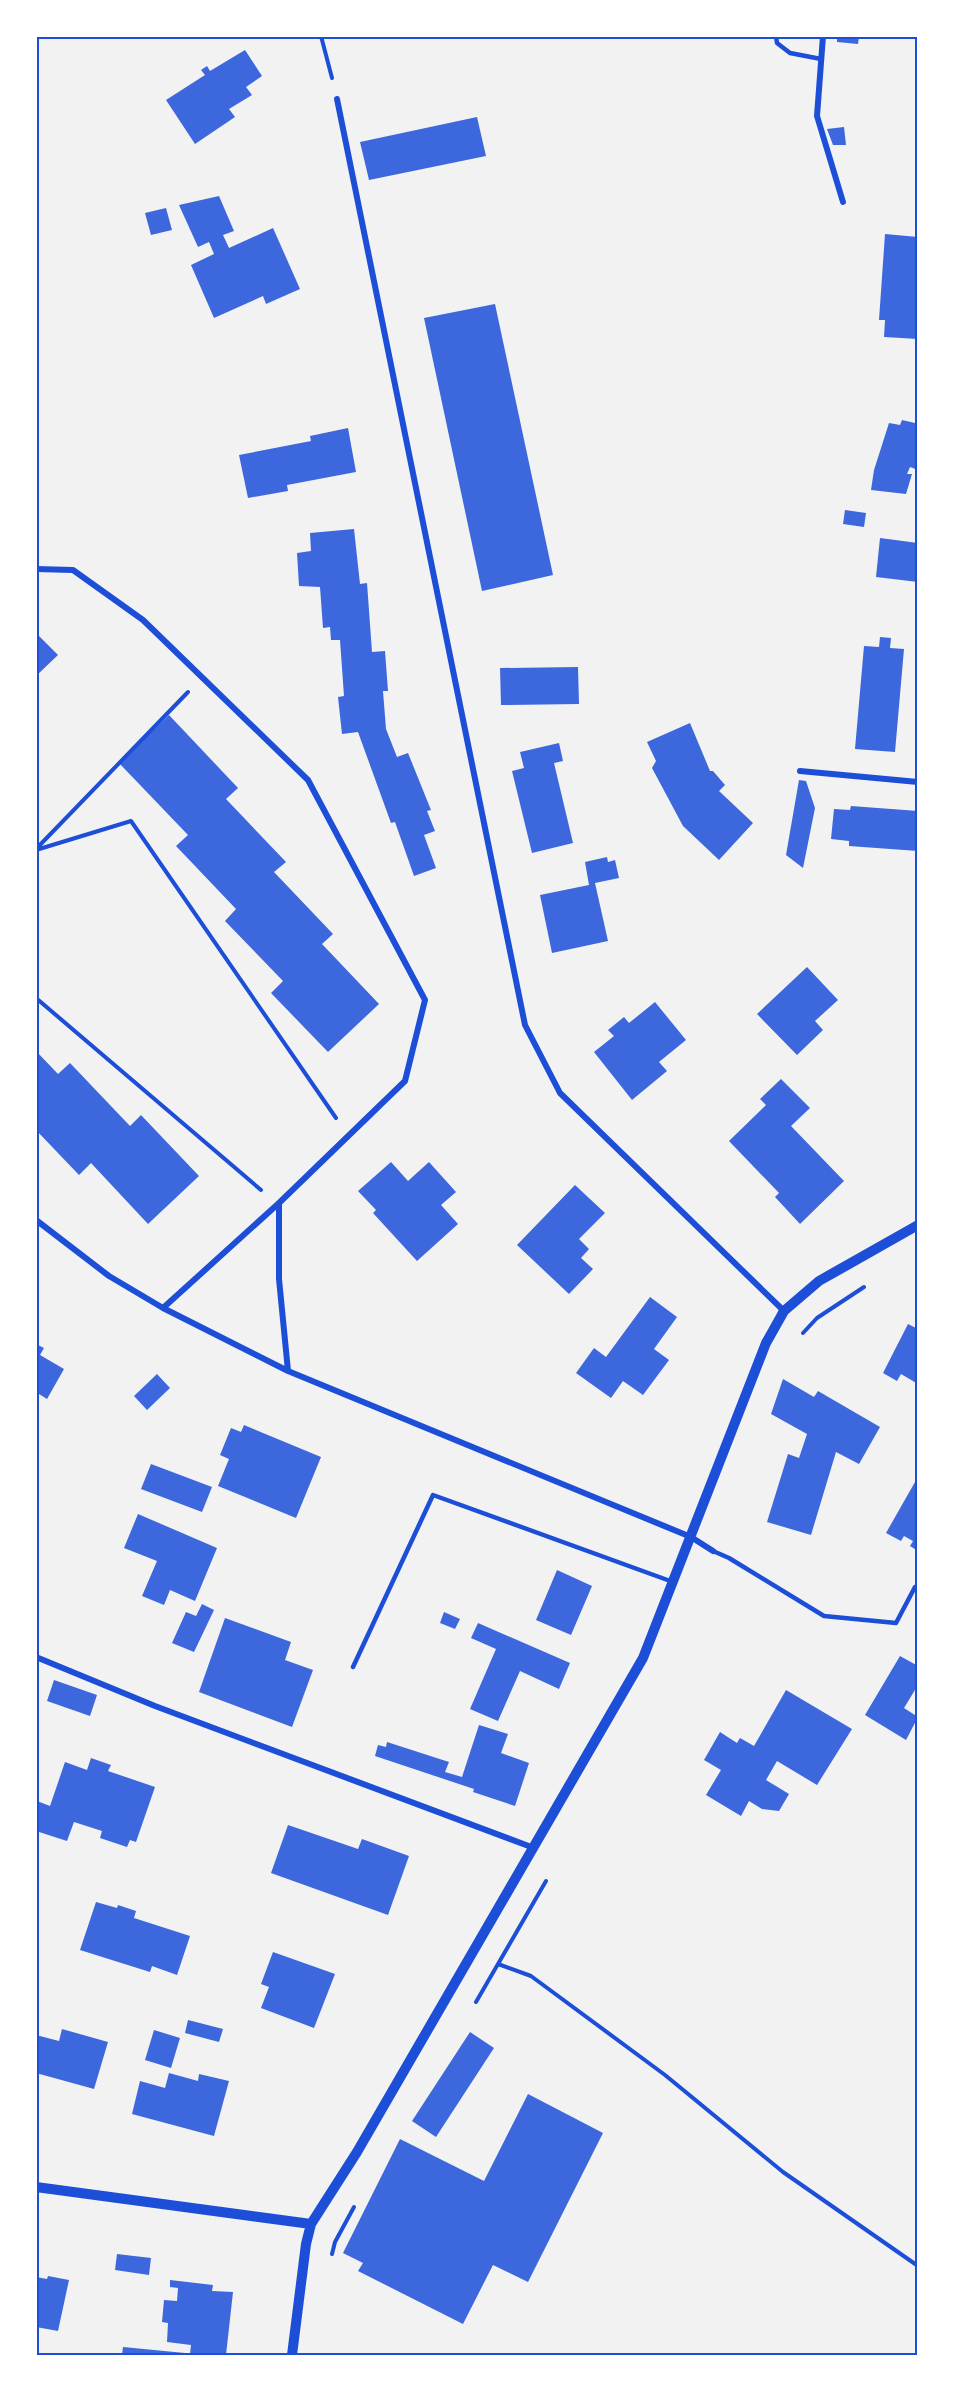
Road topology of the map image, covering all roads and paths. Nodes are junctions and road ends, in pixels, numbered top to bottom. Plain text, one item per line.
1 (321, 36) edge
2 (776, 36) edge
3 (823, 36) edge
4 (821, 59) junction
5 (337, 99) joint
6 (843, 202) dead end
7 (36, 569) edge
8 (202, 678) junction
9 (800, 771) dead end
10 (918, 782) edge
11 (36, 850) edge
12 (36, 998) edge
13 (347, 1135) junction
14 (279, 1203) junction
15 (36, 1220) edge
16 (918, 1225) edge
17 (163, 1308) junction
18 (784, 1311) junction
19 (288, 1371) junction
20 (691, 1537) junction
21 (713, 1551) joint
22 (673, 1582) junction
23 (915, 1587) dead end
24 (36, 1657) edge
25 (353, 1667) dead end
26 (534, 1848) junction
27 (498, 1964) dead end
28 (36, 2187) edge
29 (311, 2224) junction
30 (918, 2266) edge
31 (292, 2355) edge

1 - 5 path
2 - 4 lane
3 - 4 street
4 - 6 street
5 - 18 street
7 - 8 street
8 - 11 path
8 - 13 street
9 - 10 street
11 - 13 path
12 - 14 path
13 - 14 street
14 - 17 street
14 - 19 street
15 - 17 street
16 - 18 street
17 - 19 street
18 - 20 street
19 - 20 street
20 - 21 street
20 - 22 street
21 - 23 lane
22 - 25 lane
22 - 26 street
24 - 26 street
26 - 29 street
27 - 30 path
28 - 29 street
29 - 31 street

